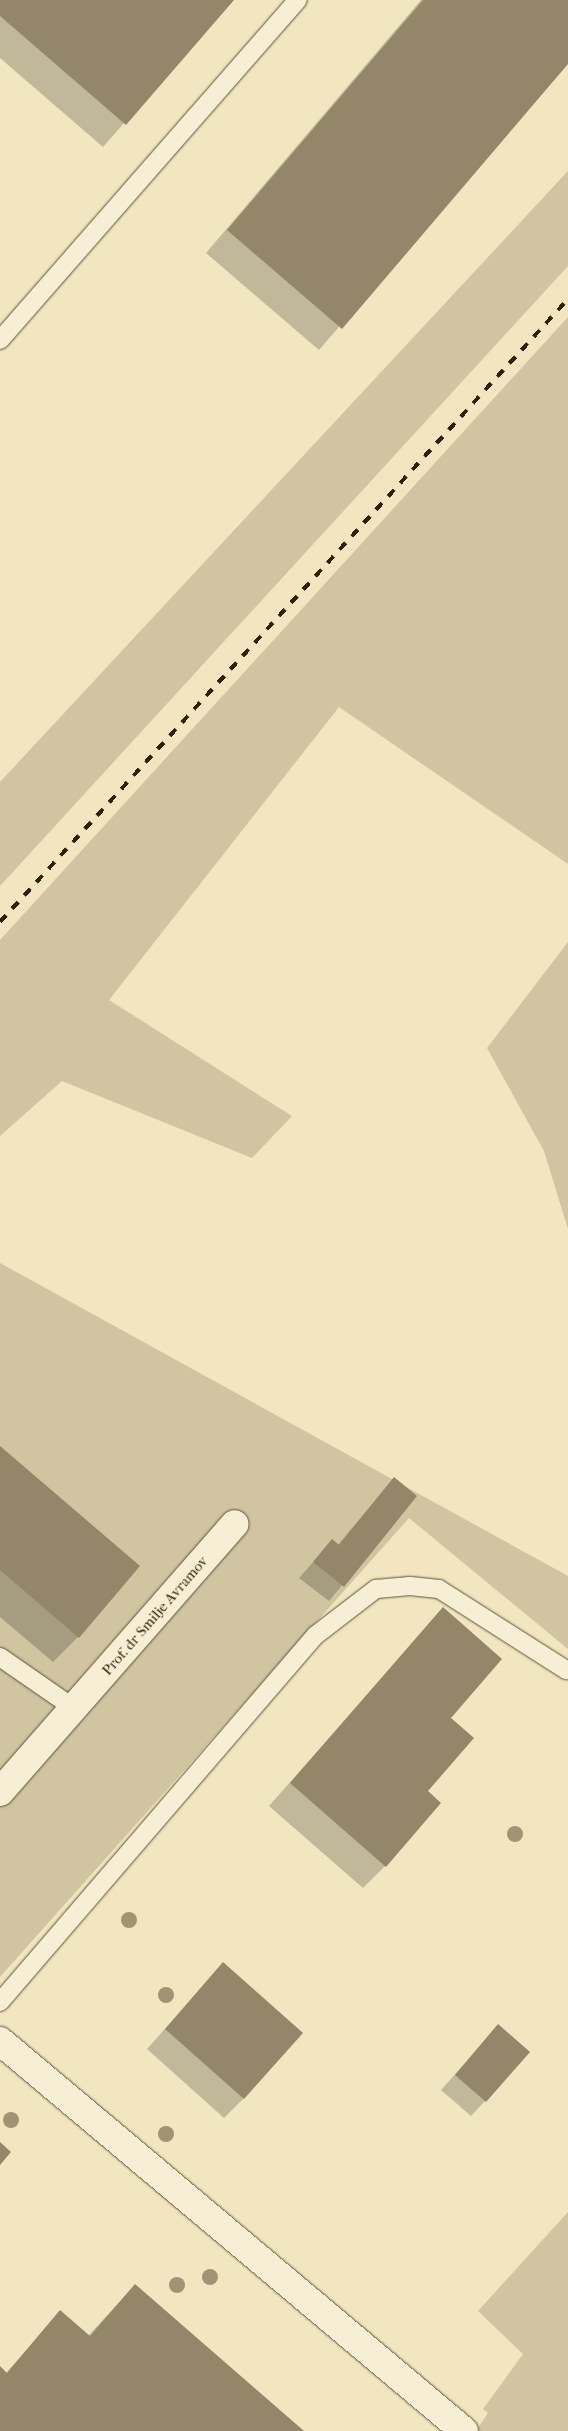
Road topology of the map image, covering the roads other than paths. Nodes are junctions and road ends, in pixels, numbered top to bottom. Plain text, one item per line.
1 (298, 0) edge
2 (0, 340) edge
3 (235, 1524) dead end
4 (0, 1657) edge
5 (566, 1670) dead end
6 (75, 1709) junction
7 (0, 1792) edge
8 (0, 2002) edge
9 (0, 2041) edge
10 (463, 2430) edge

1 - 2 lane
3 - 6 street, Prof. dr Smilje Avramov
4 - 6 lane
5 - 8 lane
6 - 7 street, Prof. dr Smilje Avramov
9 - 10 street

